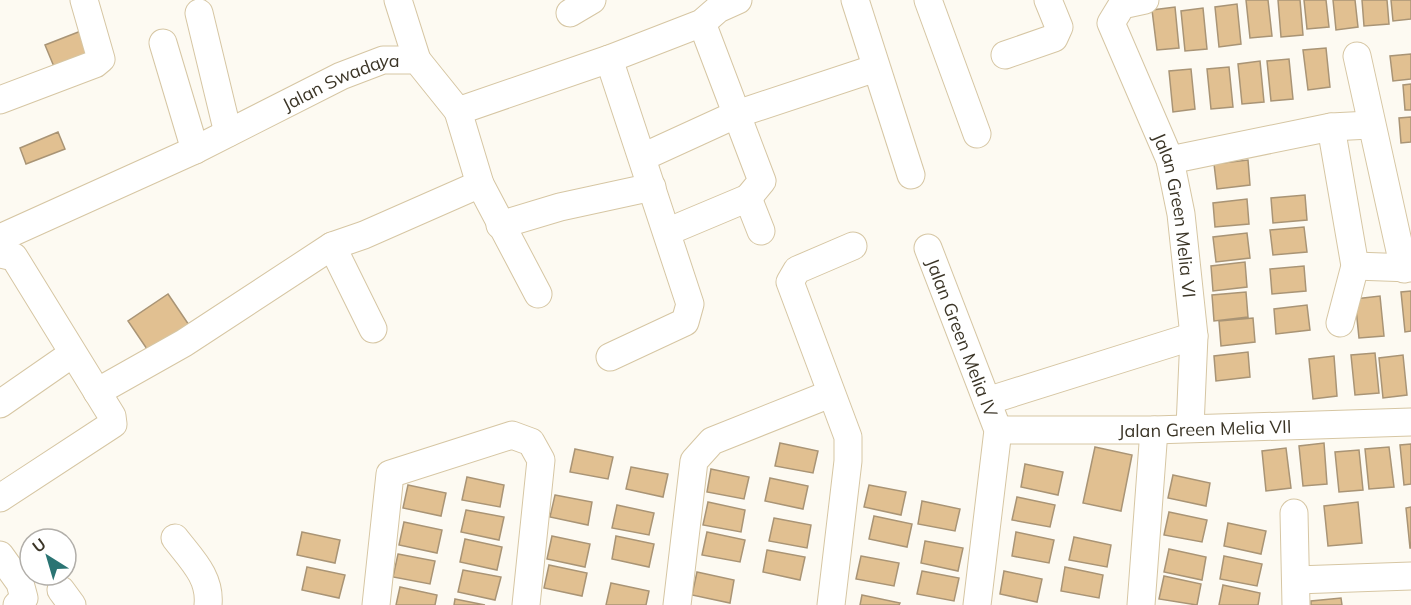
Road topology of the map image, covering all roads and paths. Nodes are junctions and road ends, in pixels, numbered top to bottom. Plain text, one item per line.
1 (84, 0) edge
2 (398, 0) edge
3 (855, 0) edge
4 (928, 0) edge
5 (1048, 0) edge
6 (1145, 0) edge
7 (717, 8) edge
8 (199, 13) dead end
9 (163, 43) dead end
10 (1005, 55) dead end
11 (1357, 57) dead end
12 (609, 59) junction
13 (417, 60) junction
14 (876, 68) junction
15 (0, 100) edge
16 (458, 111) junction
17 (737, 114) junction
18 (1370, 125) junction
19 (1331, 127) junction
20 (228, 133) junction
21 (977, 134) dead end
22 (195, 150) junction
23 (643, 157) junction
24 (1170, 160) junction
25 (911, 175) dead end
26 (480, 184) junction
27 (652, 187) junction
28 (748, 198) junction
29 (500, 225) junction
30 (761, 231) dead end
31 (667, 232) junction
32 (0, 238) edge
33 (332, 246) junction
34 (853, 246) dead end
35 (928, 249) dead end
36 (0, 255) edge
37 (1354, 266) junction
38 (1407, 268) edge
39 (538, 294) dead end
40 (1340, 323) dead end
41 (373, 329) dead end
42 (1194, 336) junction
43 (72, 354) junction
44 (610, 357) dead end
45 (96, 392) junction
46 (830, 394) junction
47 (987, 401) junction
48 (0, 404) edge
49 (1411, 422) edge
50 (1190, 427) junction
51 (998, 430) junction
52 (1154, 430) junction
53 (0, 498) edge
54 (1294, 513) dead end
55 (175, 538) dead end
56 (0, 555) edge
57 (1411, 576) edge
58 (1296, 592) edge
59 (203, 601) edge
60 (17, 605) edge
61 (376, 605) edge
62 (526, 605) edge
63 (676, 605) edge
64 (831, 605) edge
65 (977, 605) edge
66 (1141, 605) edge

1 - 15 street
2 - 13 street
3 - 14 street
4 - 21 street
5 - 10 street
6 - 24 street, Jalan Green Melia VI
7 - 12 street
7 - 17 street
8 - 20 street
9 - 22 street
11 - 18 street
12 - 16 street
12 - 23 street
13 - 16 street, Jalan Swadaya
13 - 20 street, Jalan Swadaya
14 - 17 street
14 - 25 street
16 - 26 street
17 - 23 street
17 - 28 street
18 - 19 street
18 - 38 street
19 - 24 street
19 - 37 street
20 - 22 street, Jalan Swadaya
22 - 32 street, Jalan Swadaya
23 - 27 street
24 - 42 street, Jalan Green Melia VI
26 - 29 street
26 - 33 street
27 - 29 street
27 - 31 street
28 - 30 street
28 - 31 street
29 - 39 street
31 - 44 street
32 - 36 street
33 - 41 street
33 - 45 street
34 - 46 street
35 - 47 street, Jalan Green Melia IV
36 - 43 street
37 - 38 street
37 - 40 street
42 - 47 street
42 - 50 street, Jalan Green Melia VI
43 - 45 street
43 - 48 street
45 - 53 street
46 - 63 street
46 - 64 street
47 - 51 street, Jalan Green Melia IV
49 - 50 street, Jalan Green Melia VII
50 - 52 street, Jalan Green Melia VII
51 - 52 street, Jalan Green Melia VII
51 - 65 street, Jalan Green Melia IV
52 - 66 street
54 - 58 street
55 - 59 street
56 - 60 street
57 - 58 street
61 - 62 street

